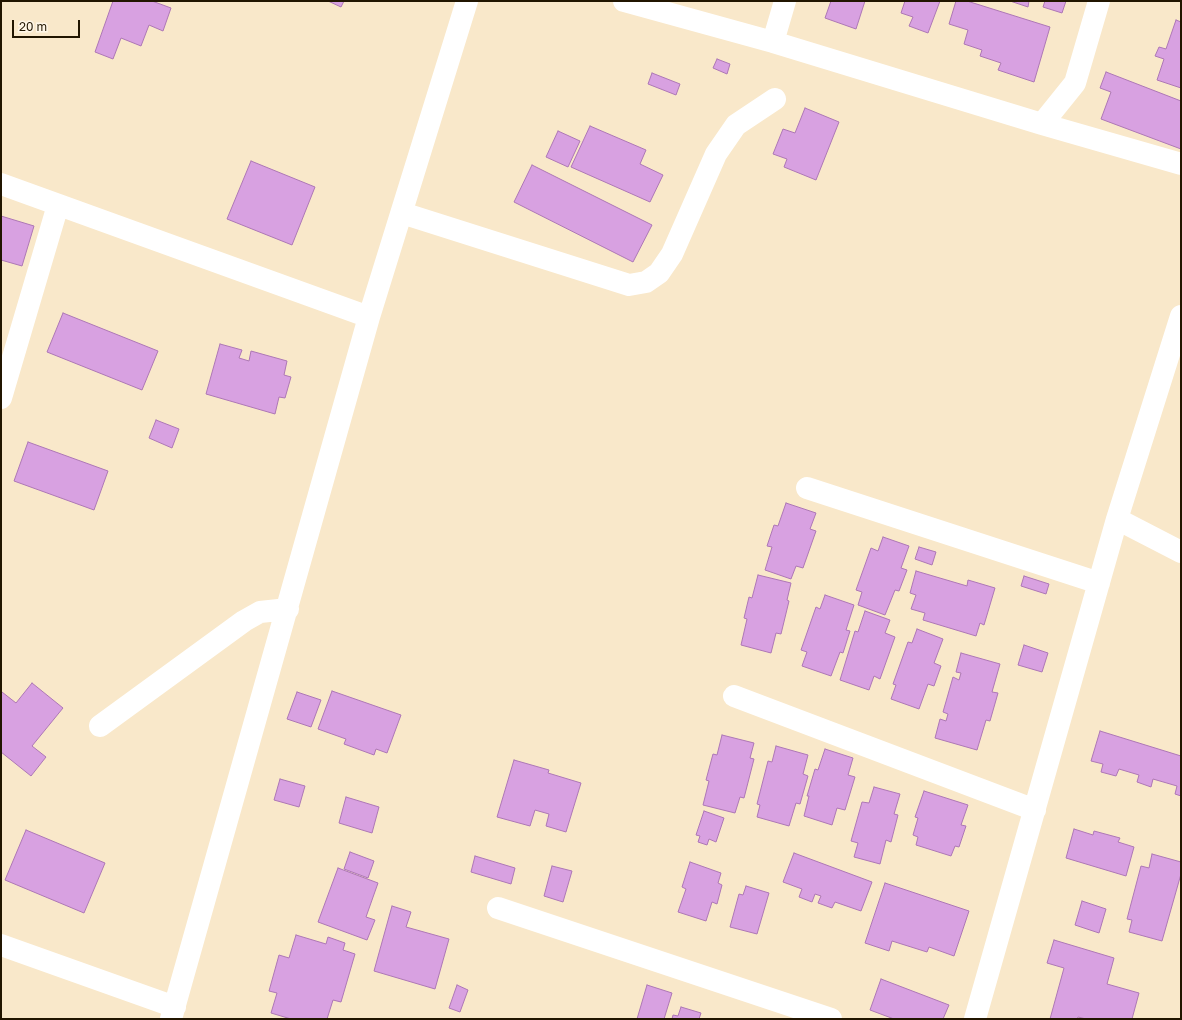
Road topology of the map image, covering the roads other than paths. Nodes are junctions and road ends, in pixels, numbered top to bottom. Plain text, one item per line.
1 (467, 1) edge
2 (624, 1) edge
3 (785, 1) edge
4 (1099, 1) edge
5 (772, 42) junction
6 (775, 99) dead end
7 (1042, 124) junction
8 (1181, 164) edge
9 (1, 184) edge
10 (58, 205) junction
11 (402, 213) junction
12 (1181, 316) edge
13 (369, 317) junction
14 (1, 398) edge
15 (807, 488) dead end
16 (1117, 520) junction
17 (1181, 552) edge
18 (1099, 583) junction
19 (288, 610) junction
20 (734, 696) dead end
21 (100, 726) dead end
22 (1035, 810) junction
23 (498, 908) dead end
24 (1, 945) edge
25 (173, 1013) edge
26 (831, 1019) edge
27 (974, 1019) edge

1 - 11 street
2 - 5 street
3 - 5 street
4 - 7 street
5 - 7 street
6 - 11 street
7 - 8 street
9 - 10 street
10 - 13 street
10 - 14 street
11 - 13 street
12 - 16 street
13 - 19 street
15 - 18 street
16 - 17 street
16 - 18 street
18 - 22 street
19 - 21 street
19 - 25 street
20 - 22 street
22 - 27 street
23 - 26 street
24 - 25 street

